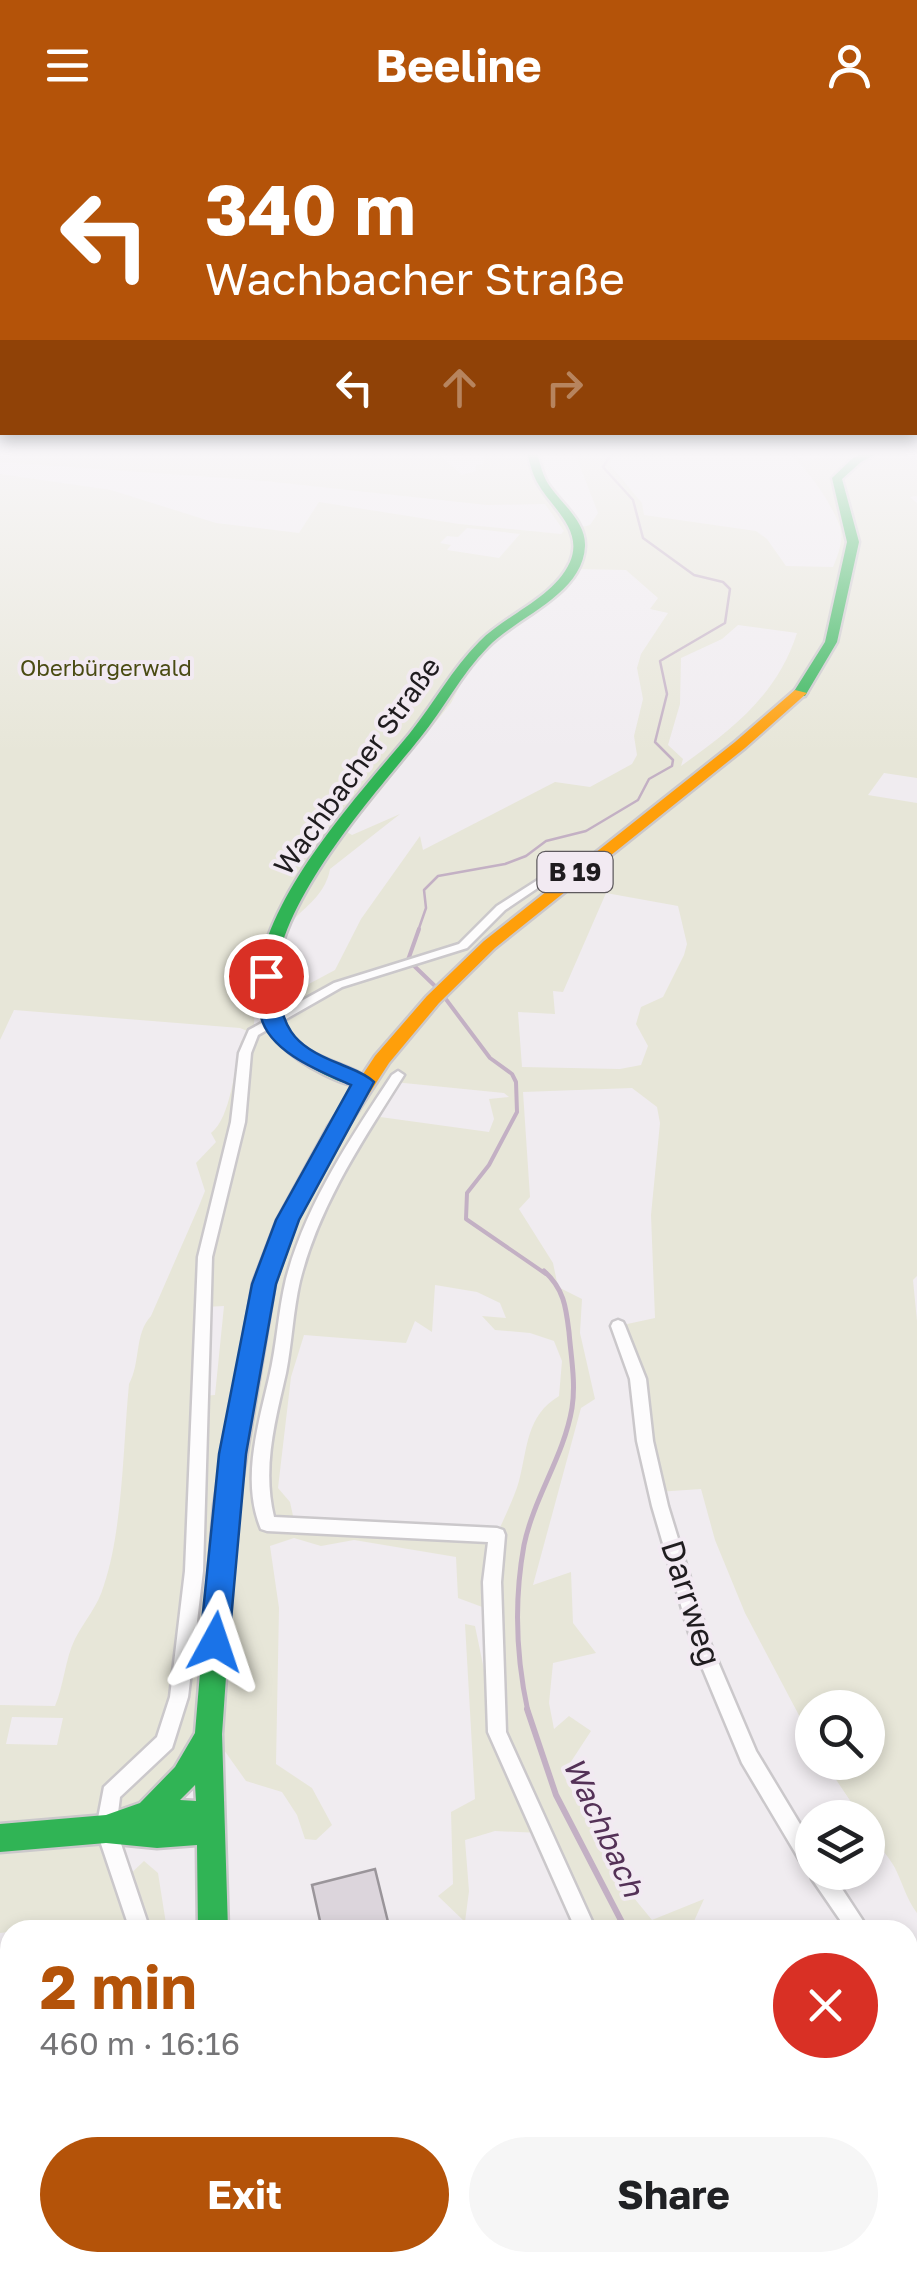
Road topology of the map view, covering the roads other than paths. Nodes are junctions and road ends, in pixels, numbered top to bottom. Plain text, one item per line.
1 (578, 553) edge
2 (850, 553) edge
3 (558, 884) junction
4 (272, 1021) junction
5 (398, 1076) dead end
6 (364, 1082) junction
7 (618, 1326) dead end
8 (208, 1734) junction
9 (148, 1812) junction
10 (211, 1822) junction
11 (106, 1829) junction
12 (157, 1834) junction
13 (795, 1834) edge
14 (0, 1838) edge
15 (212, 1888) junction
16 (832, 1890) edge
17 (137, 1920) edge
18 (213, 1920) edge
19 (582, 1920) edge
20 (852, 1920) edge

1 - 4 main road, Wachbacher Straße
2 - 3 main road, B 19
3 - 4 street
3 - 6 main road, B 19
4 - 6 main road
4 - 11 street
5 - 19 street
6 - 8 main road, B 19
7 - 13 street, Darrweg
8 - 9 main road, B 19
8 - 10 main road, B 19
9 - 10 main road, B 19
9 - 11 main road, B 19
10 - 12 main road, B 19
10 - 15 main road
11 - 12 main road, B 19
11 - 14 main road, B 19
11 - 17 street
12 - 15 main road
15 - 18 main road
16 - 20 street

